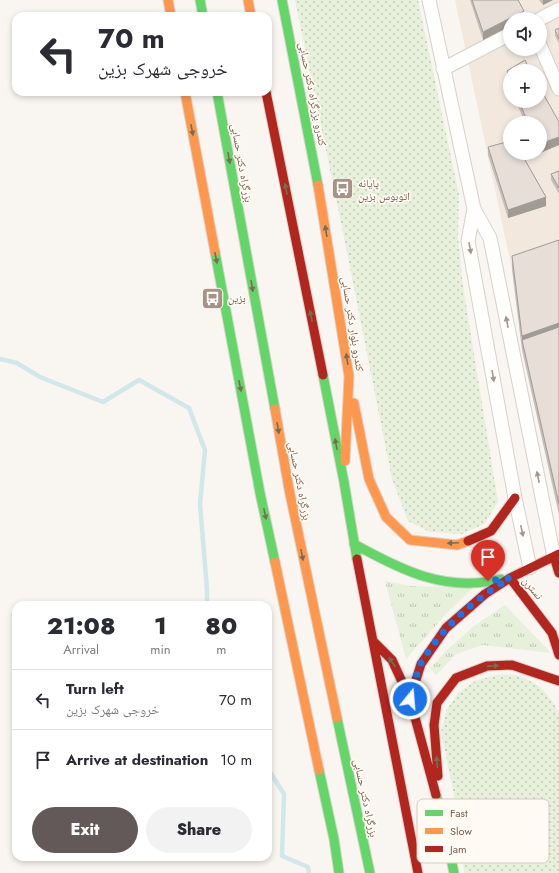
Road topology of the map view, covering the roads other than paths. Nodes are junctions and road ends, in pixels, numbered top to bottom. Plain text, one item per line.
1 (168, 0) edge
2 (200, 0) edge
3 (248, 0) edge
4 (282, 0) edge
5 (429, 0) edge
6 (559, 9) edge
7 (170, 12) edge
8 (202, 12) edge
9 (251, 12) edge
10 (547, 15) edge
11 (503, 38) edge
12 (545, 56) edge
13 (443, 68) junction
14 (559, 89) edge
15 (186, 96) edge
16 (218, 96) edge
17 (267, 96) edge
18 (320, 194) joint
19 (474, 209) junction
20 (349, 376) junction
21 (344, 482) junction
22 (515, 498) junction
23 (354, 544) junction
24 (556, 555) edge
25 (530, 568) junction
26 (559, 574) edge
27 (510, 578) junction
28 (556, 623) dead end
29 (552, 633) junction
30 (373, 641) junction
31 (559, 655) edge
32 (559, 681) edge
33 (410, 699) junction
34 (438, 799) edge
35 (441, 799) edge
36 (452, 863) edge
37 (339, 873) edge
38 (370, 873) edge
39 (418, 873) edge
40 (454, 873) edge

1 - 7 main road
2 - 8 main road
3 - 9 main road
4 - 18 main road, کندرو بزرگراه دکتر حسابی
5 - 13 street
6 - 10 street
11 - 13 street
12 - 14 street
13 - 19 street
15 -> 37 main road
16 -> 38 main road, بزرگراه دکتر حسابی
21 -> 17 main road
20 -> 18 main road, کندرو بلوار دکتر حسابی
19 -> 22 street
24 -> 19 street
20 - 21 main road, کندرو بلوار دکتر حسابی
22 -> 20 main road
21 - 23 main road
22 -> 25 street
23 - 27 main road
23 - 30 main road
24 - 25 main road
24 - 26 main road
25 - 27 main road
27 - 29 main road, نسترن
27 - 33 main road
28 - 29 main road
29 - 31 main road, نسترن
33 -> 30 main road
30 - 39 main road
35 -> 32 main road
33 - 34 main road
36 - 40 main road

